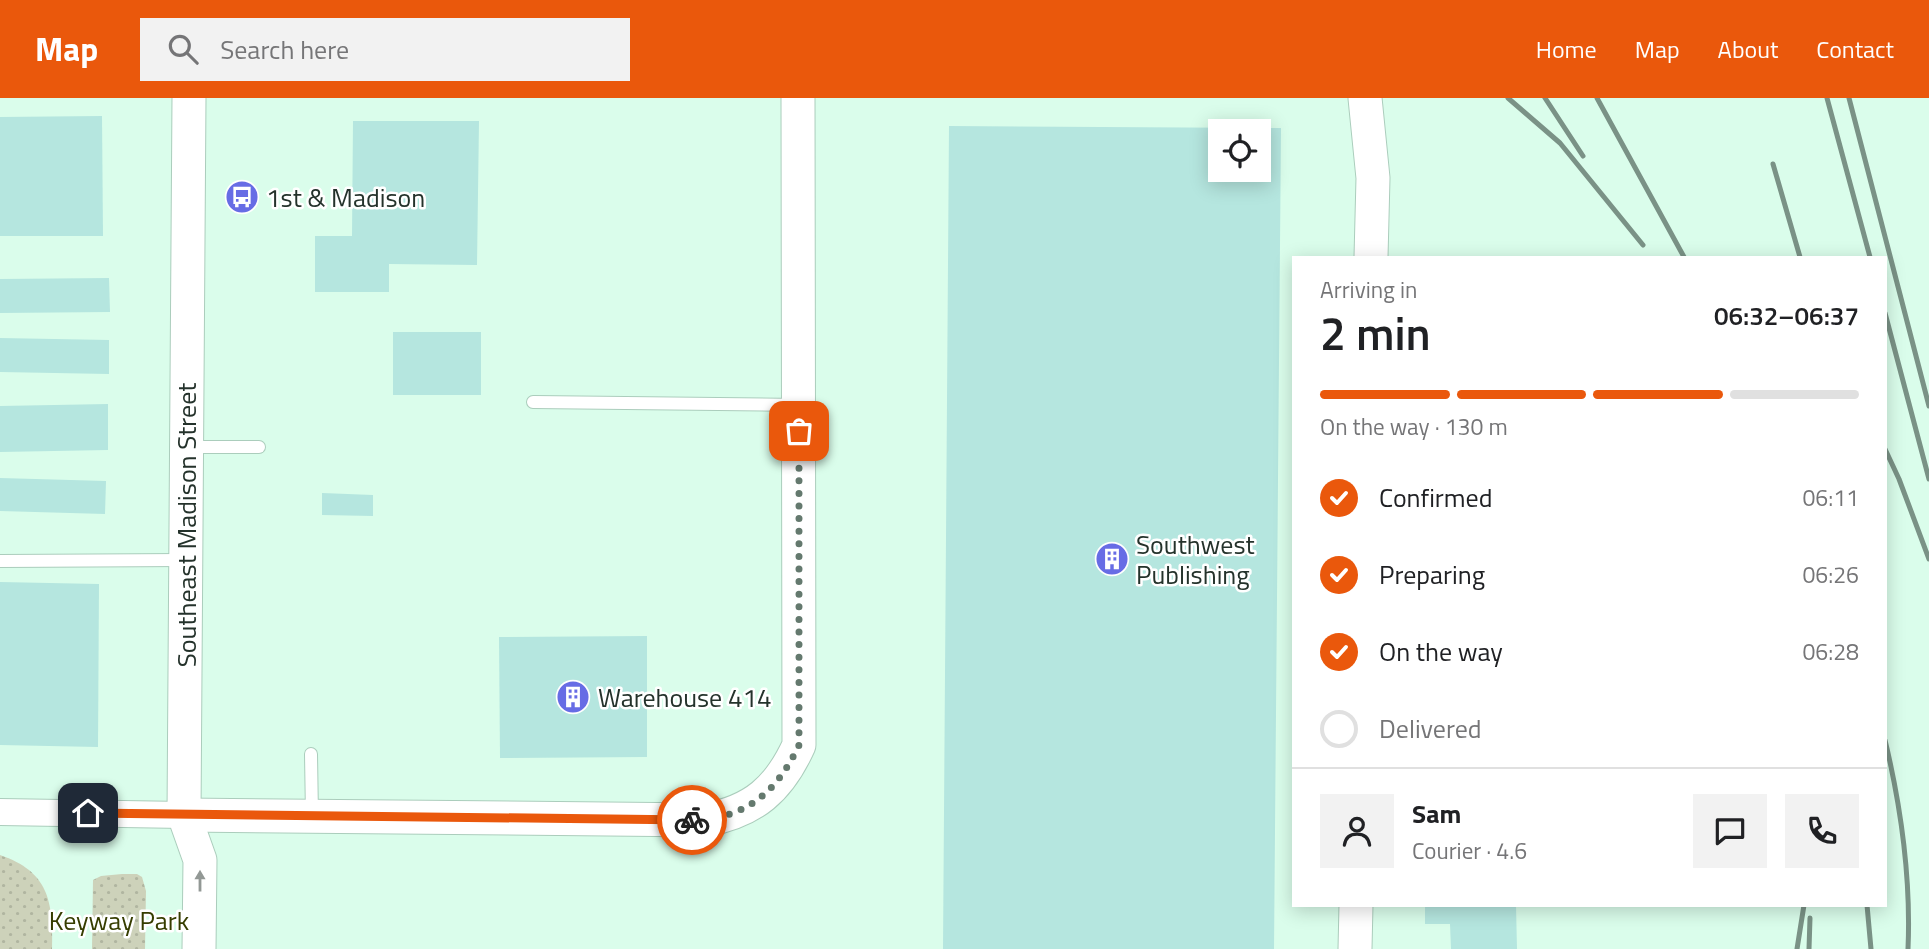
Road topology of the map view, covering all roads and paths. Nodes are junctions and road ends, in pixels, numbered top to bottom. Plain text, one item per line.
1 (189, 98) edge
2 (798, 98) edge
3 (1365, 98) edge
4 (1371, 256) edge
5 (533, 402) dead end
6 (799, 405) junction
7 (187, 447) junction
8 (259, 447) dead end
9 (186, 560) junction
10 (0, 561) edge
11 (312, 754) dead end
12 (0, 812) edge
13 (184, 815) junction
14 (312, 816) junction
15 (1356, 907) edge
16 (199, 949) edge
17 (1355, 949) edge

1 - 7 street, Southeast Madison Street
2 - 6 street
3 - 4 street
5 - 6 lane
6 - 14 street
7 - 8 lane
7 - 9 street, Southeast Madison Street
9 - 10 lane
9 - 13 street, Southeast Madison Street
11 - 14 lane
12 - 13 street
13 - 14 street
16 -> 13 street, Southeast Madison Street
15 - 17 street

